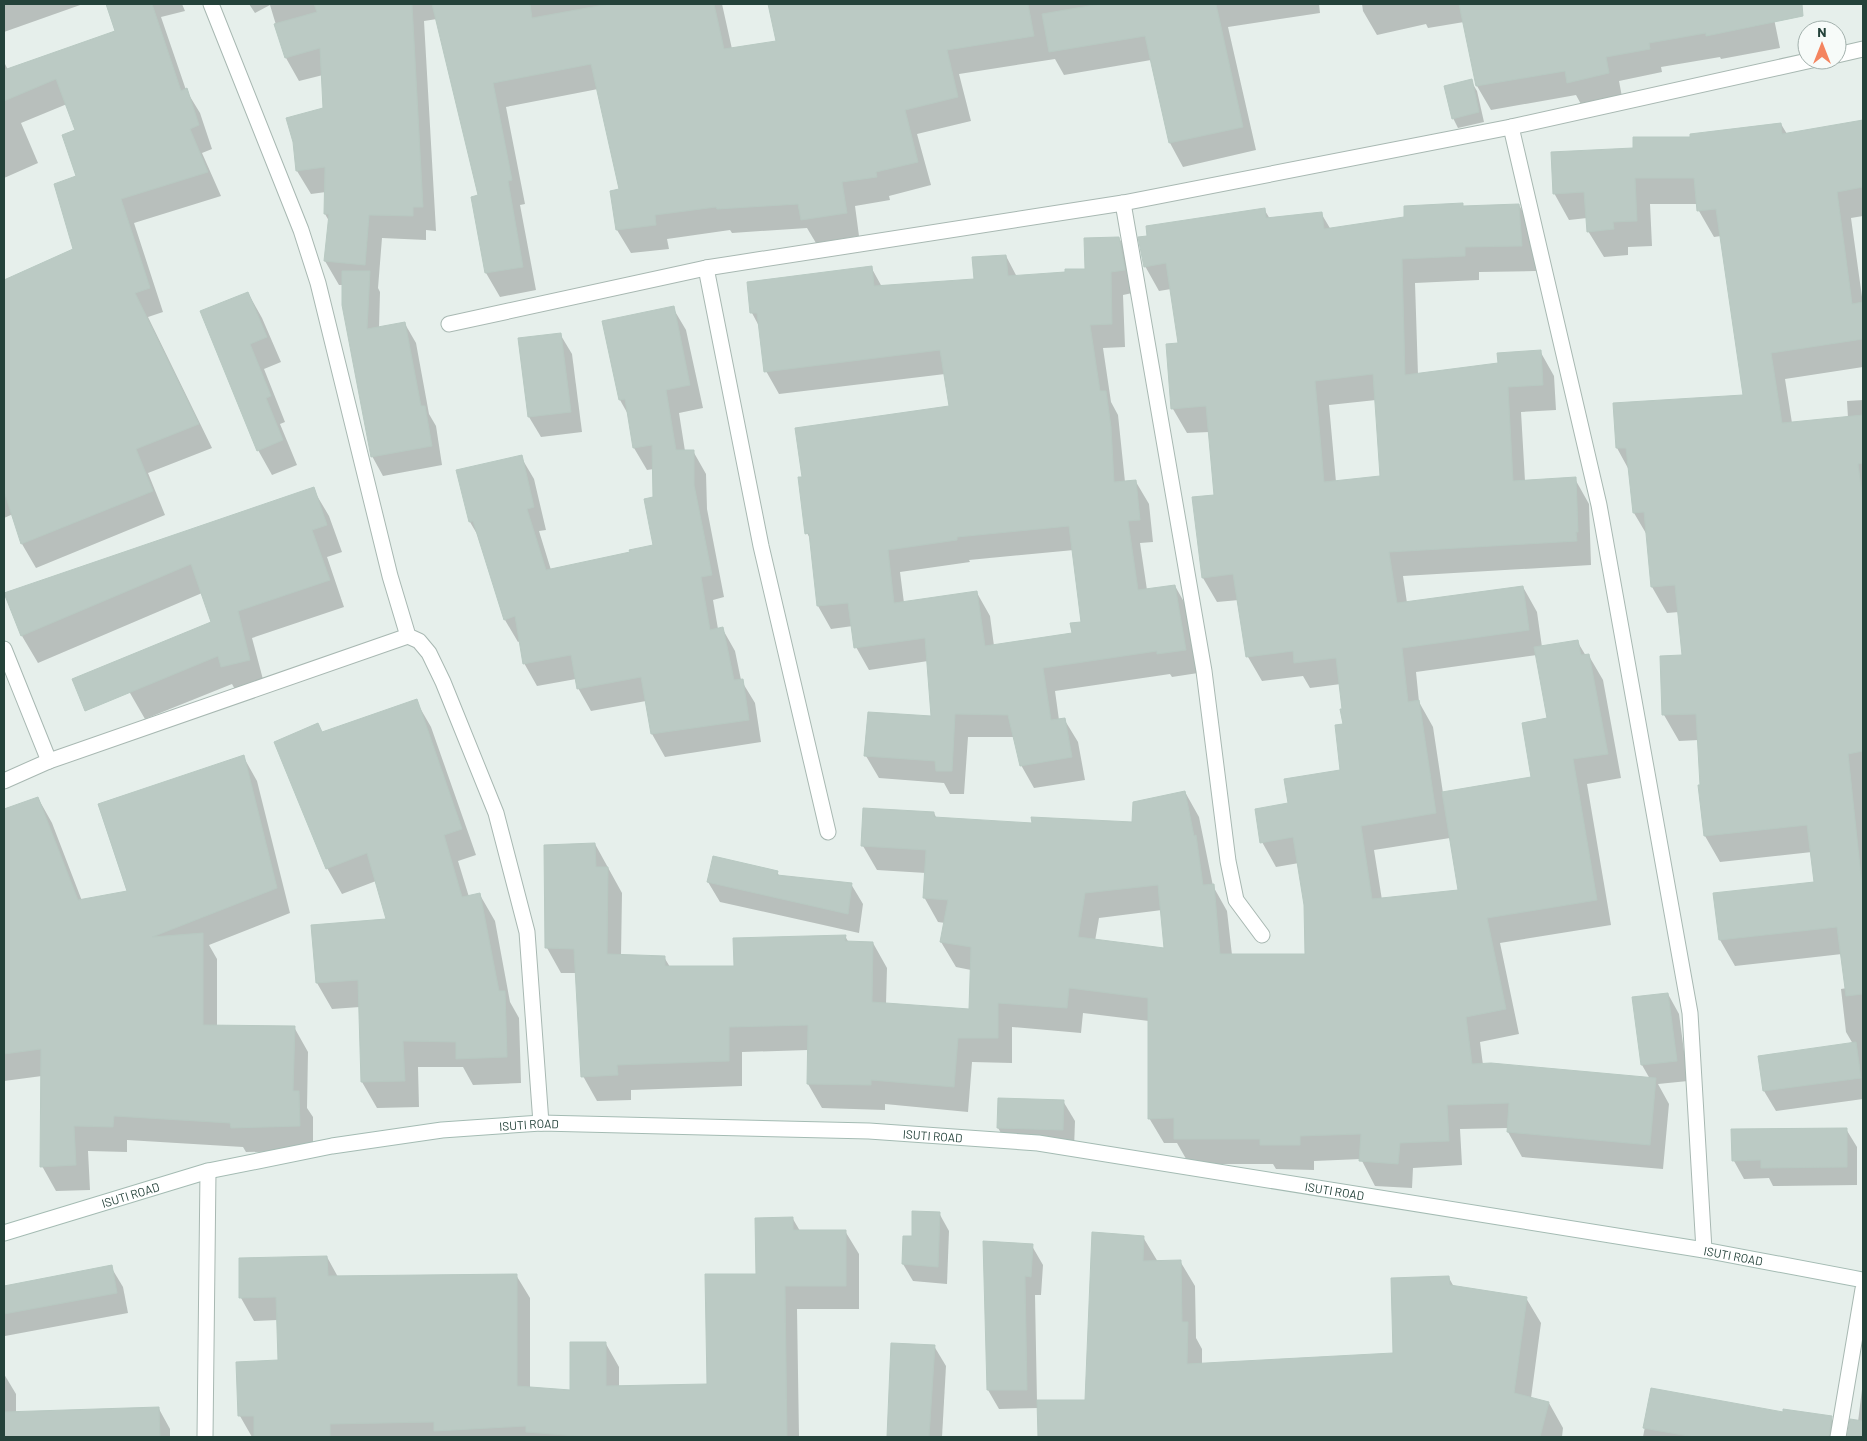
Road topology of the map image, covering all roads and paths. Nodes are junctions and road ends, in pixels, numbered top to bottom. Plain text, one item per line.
1 (212, 4) edge
2 (1863, 49) edge
3 (1847, 52) edge
4 (1797, 63) edge
5 (1511, 127) junction
6 (1123, 203) junction
7 (706, 268) junction
8 (448, 324) dead end
9 (408, 636) junction
10 (4, 650) edge
11 (49, 761) junction
12 (4, 781) edge
13 (828, 832) dead end
14 (1262, 935) dead end
15 (541, 1123) junction
16 (208, 1171) junction
17 (4, 1233) edge
18 (1704, 1250) junction
19 (1863, 1280) edge
20 (1863, 1289) edge
21 (205, 1437) edge
22 (1838, 1437) edge

1 - 9 street
2 - 3 street
4 - 5 street
5 - 6 street
5 - 18 street
6 - 7 street
6 - 14 street
7 - 8 street
7 - 13 street
9 - 11 street
9 - 15 street
10 - 11 street
11 - 12 street
15 - 16 street, ISUTI ROAD
15 - 18 street, ISUTI ROAD
16 - 17 street, ISUTI ROAD
16 - 21 street
18 - 19 street, ISUTI ROAD
20 - 22 street

